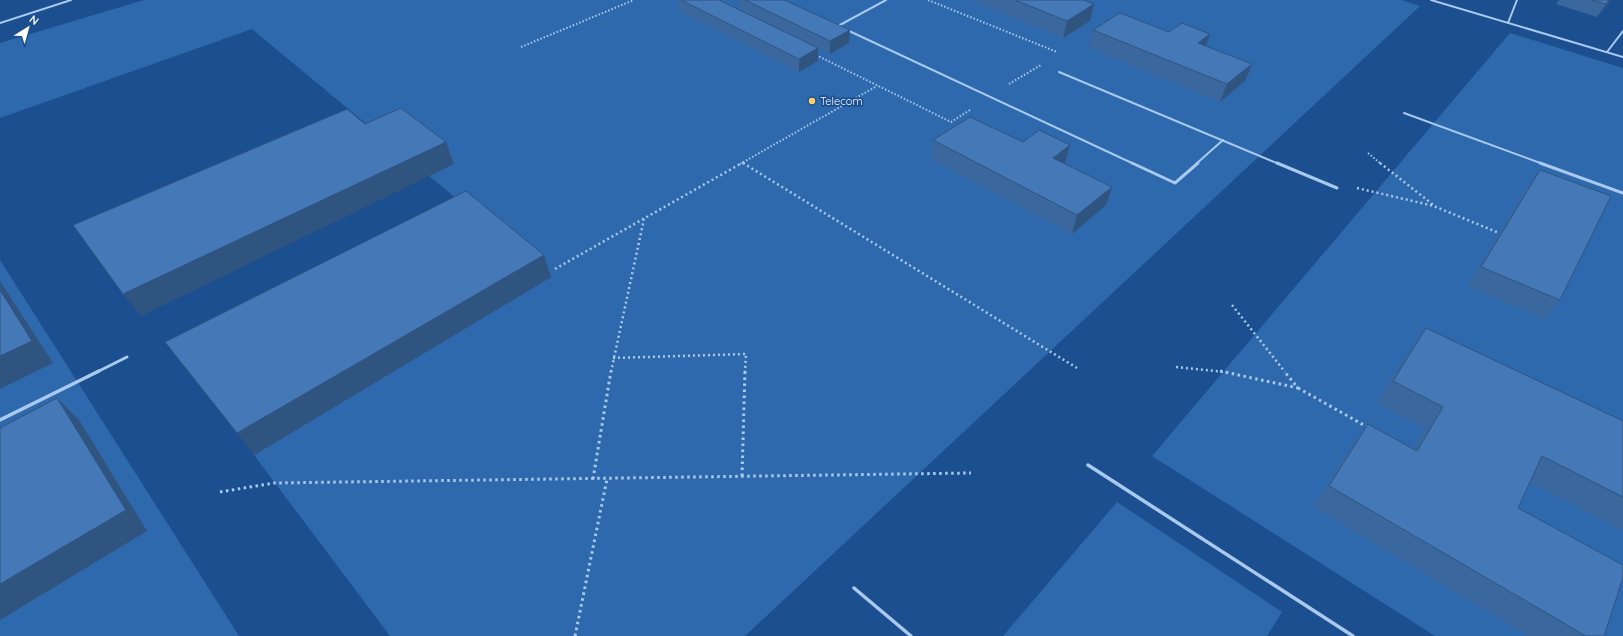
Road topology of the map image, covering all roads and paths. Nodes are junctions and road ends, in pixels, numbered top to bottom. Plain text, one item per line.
1 (71, 0) edge
2 (634, 0) edge
3 (886, 0) edge
4 (1431, 0) edge
5 (1518, 0) edge
6 (0, 23) edge
7 (832, 23) edge
8 (1508, 23) junction
9 (838, 26) junction
10 (1623, 31) edge
11 (521, 47) dead end
12 (1607, 52) junction
13 (815, 55) edge
14 (1623, 57) edge
15 (1059, 72) dead end
16 (877, 86) junction
17 (1404, 113) dead end
18 (951, 122) dead end
19 (1223, 140) junction
20 (1368, 153) dead end
21 (742, 162) junction
22 (1337, 188) dead end
23 (1354, 188) dead end
24 (1623, 193) edge
25 (1436, 207) junction
26 (644, 218) junction
27 (1499, 233) dead end
28 (554, 269) dead end
29 (1232, 304) dead end
30 (127, 357) dead end
31 (612, 358) junction
32 (1176, 367) dead end
33 (1077, 368) dead end
34 (1298, 388) junction
35 (0, 420) edge
36 (1371, 430) edge
37 (1088, 465) dead end
38 (971, 473) dead end
39 (742, 476) junction
40 (593, 479) junction
41 (607, 479) junction
42 (220, 492) dead end
43 (854, 588) dead end
44 (575, 636) edge
45 (911, 636) edge
46 (1353, 636) edge

1 - 6 lane
2 - 11 path
3 - 9 lane
4 - 8 lane
5 - 8 lane
7 - 9 lane
8 - 12 lane
9 - 19 lane
10 - 12 lane
12 - 14 lane
13 - 16 path
15 - 19 lane
16 - 18 path
16 - 21 path
17 - 24 lane
19 - 22 lane
20 - 25 path
21 - 26 path
21 - 33 path
23 - 25 path
25 - 27 path
26 - 28 path
26 - 31 path
29 - 34 path
30 - 35 lane
31 - 39 path
31 - 40 path
32 - 34 path
34 - 36 path
37 - 46 lane
38 - 39 path
39 - 41 path
40 - 41 path
40 - 42 path
41 - 44 path
43 - 45 lane

